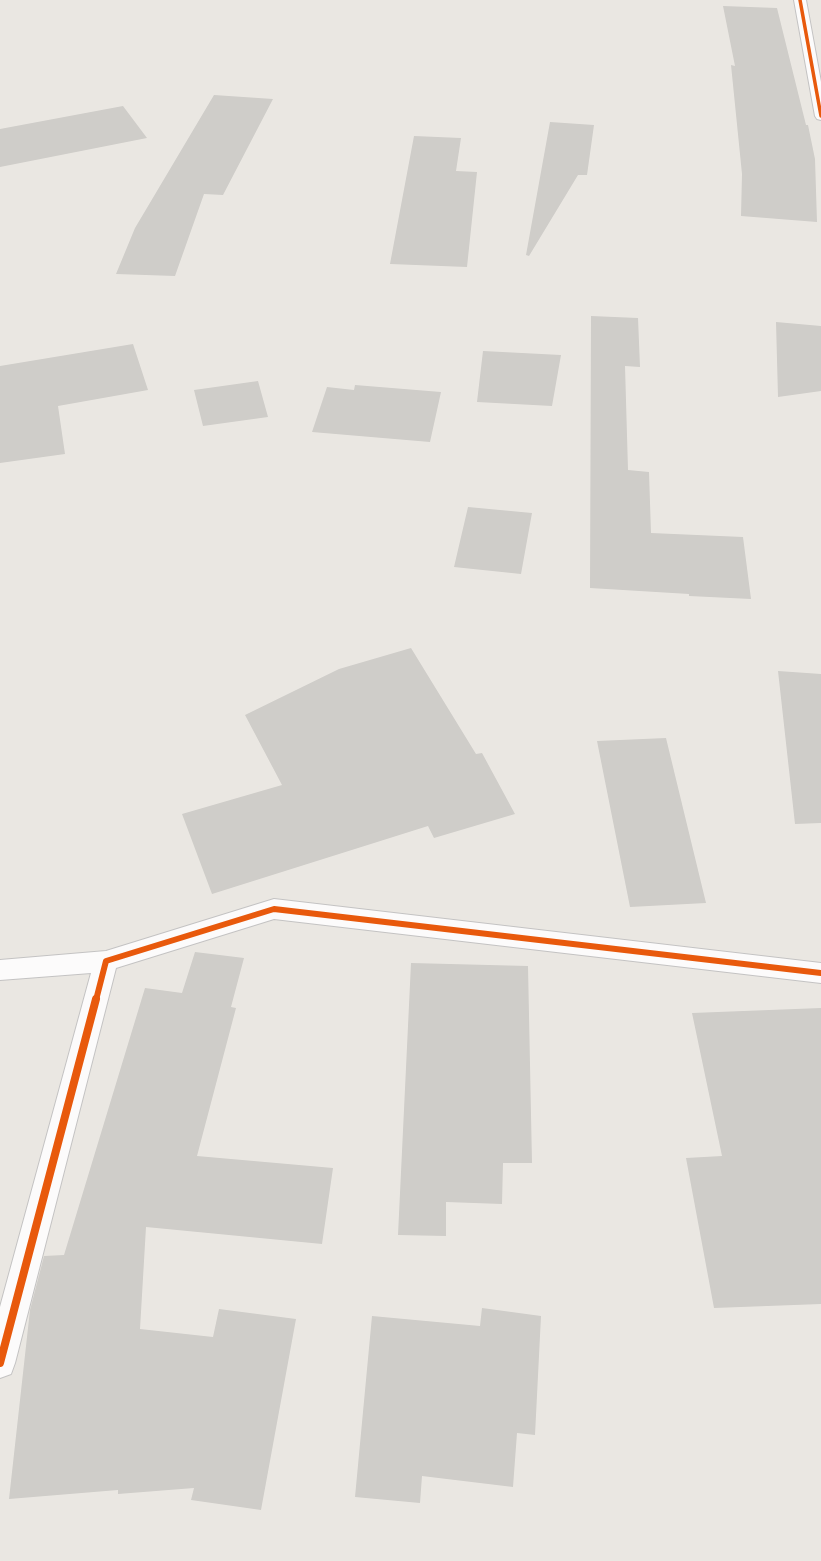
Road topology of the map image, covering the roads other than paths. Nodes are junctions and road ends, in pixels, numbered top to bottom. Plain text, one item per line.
1 (800, 0) edge
2 (821, 116) edge
3 (106, 961) junction
4 (0, 970) edge
5 (821, 973) edge
6 (0, 1364) edge

1 - 2 street
3 - 4 street
3 - 5 street
3 - 6 street

